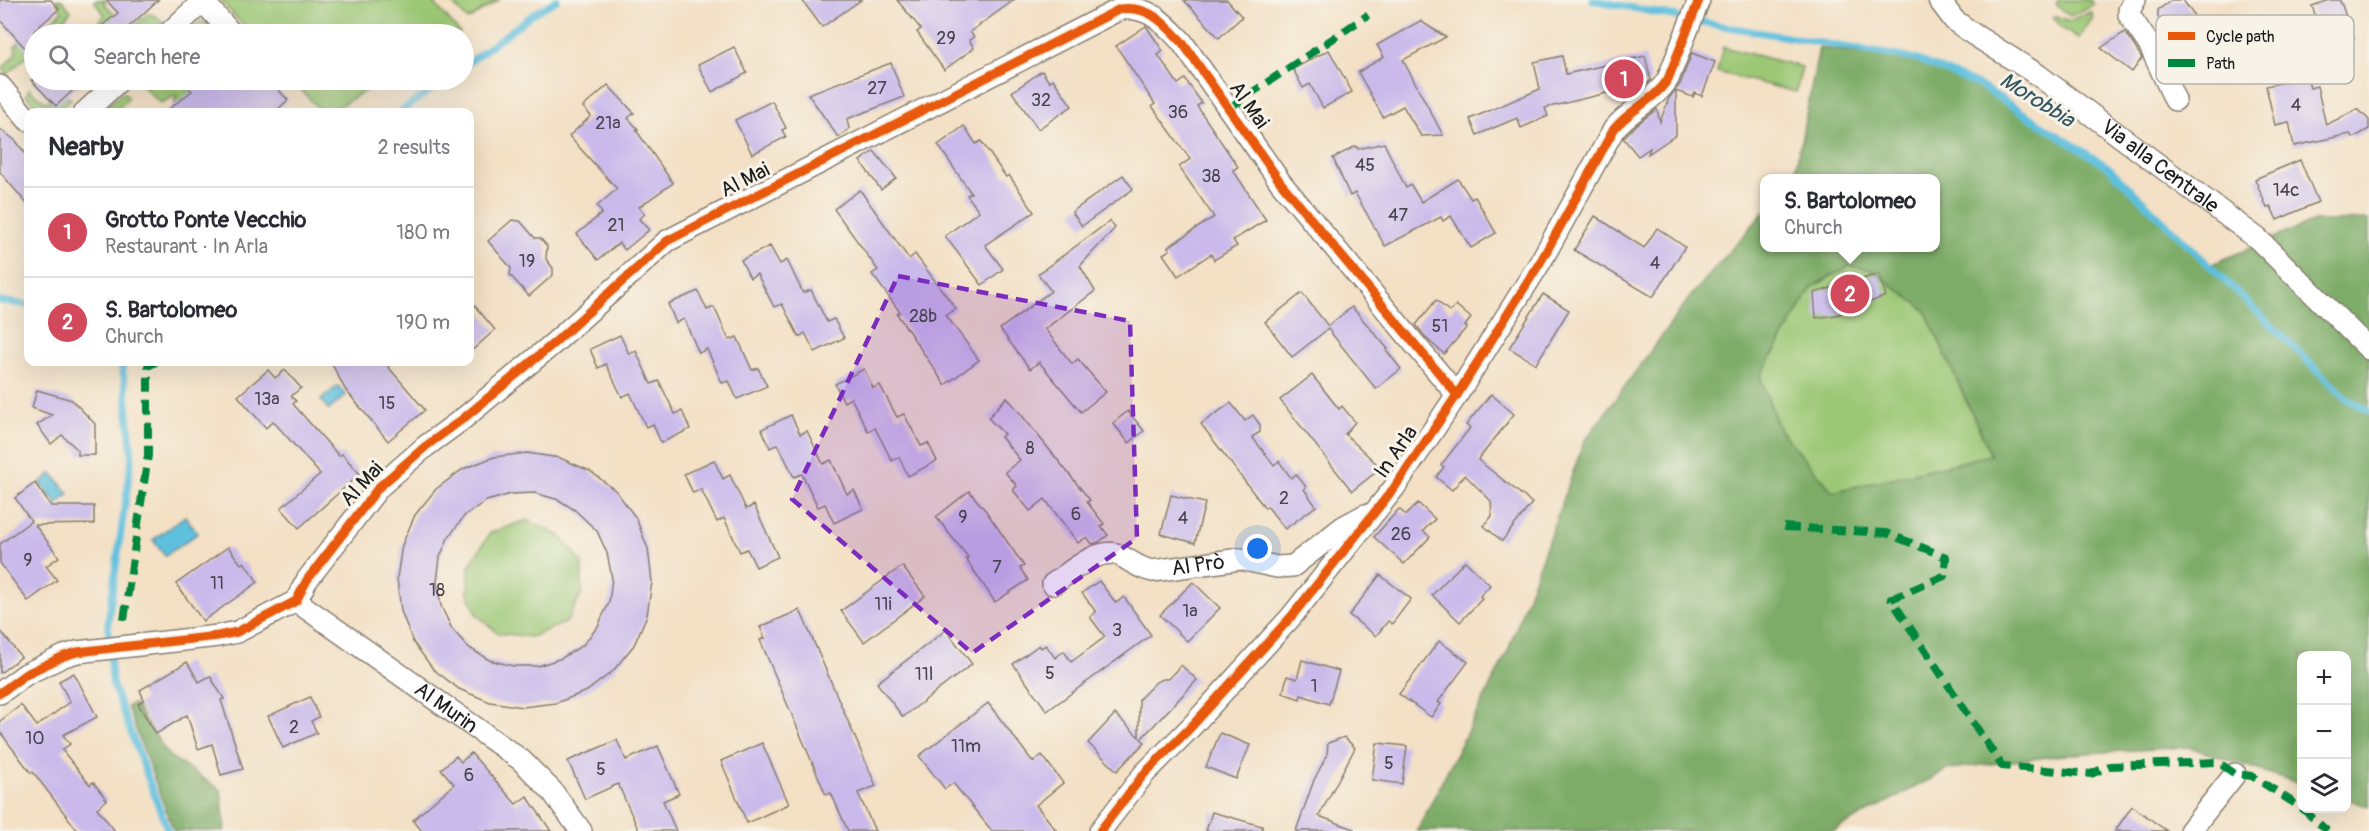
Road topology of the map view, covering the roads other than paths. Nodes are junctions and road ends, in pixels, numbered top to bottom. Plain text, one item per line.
1 (1699, 0) edge
2 (1939, 0) edge
3 (2135, 0) edge
4 (202, 1) edge
5 (178, 24) edge
6 (223, 24) edge
7 (2156, 59) edge
8 (2168, 84) edge
9 (0, 86) edge
10 (109, 90) edge
11 (2175, 100) dead end
12 (89, 108) edge
13 (24, 115) edge
14 (2369, 349) edge
15 (1457, 395) junction
16 (1374, 511) junction
17 (1053, 584) dead end
18 (296, 601) junction
19 (0, 693) edge
20 (2235, 774) dead end
21 (581, 831) edge
22 (1100, 831) edge
23 (2190, 831) edge

1 - 15 street, In Arla
2 - 14 street, Via alla Centrale
3 - 7 street
4 - 5 street
4 - 6 street
8 - 11 street
9 - 13 street
10 - 12 street
15 - 16 street, In Arla
15 - 18 street, Al Mai
16 - 17 street, Al Prò
16 - 22 street, In Arla
18 - 19 street
18 - 21 street, Al Murin
20 - 23 street

